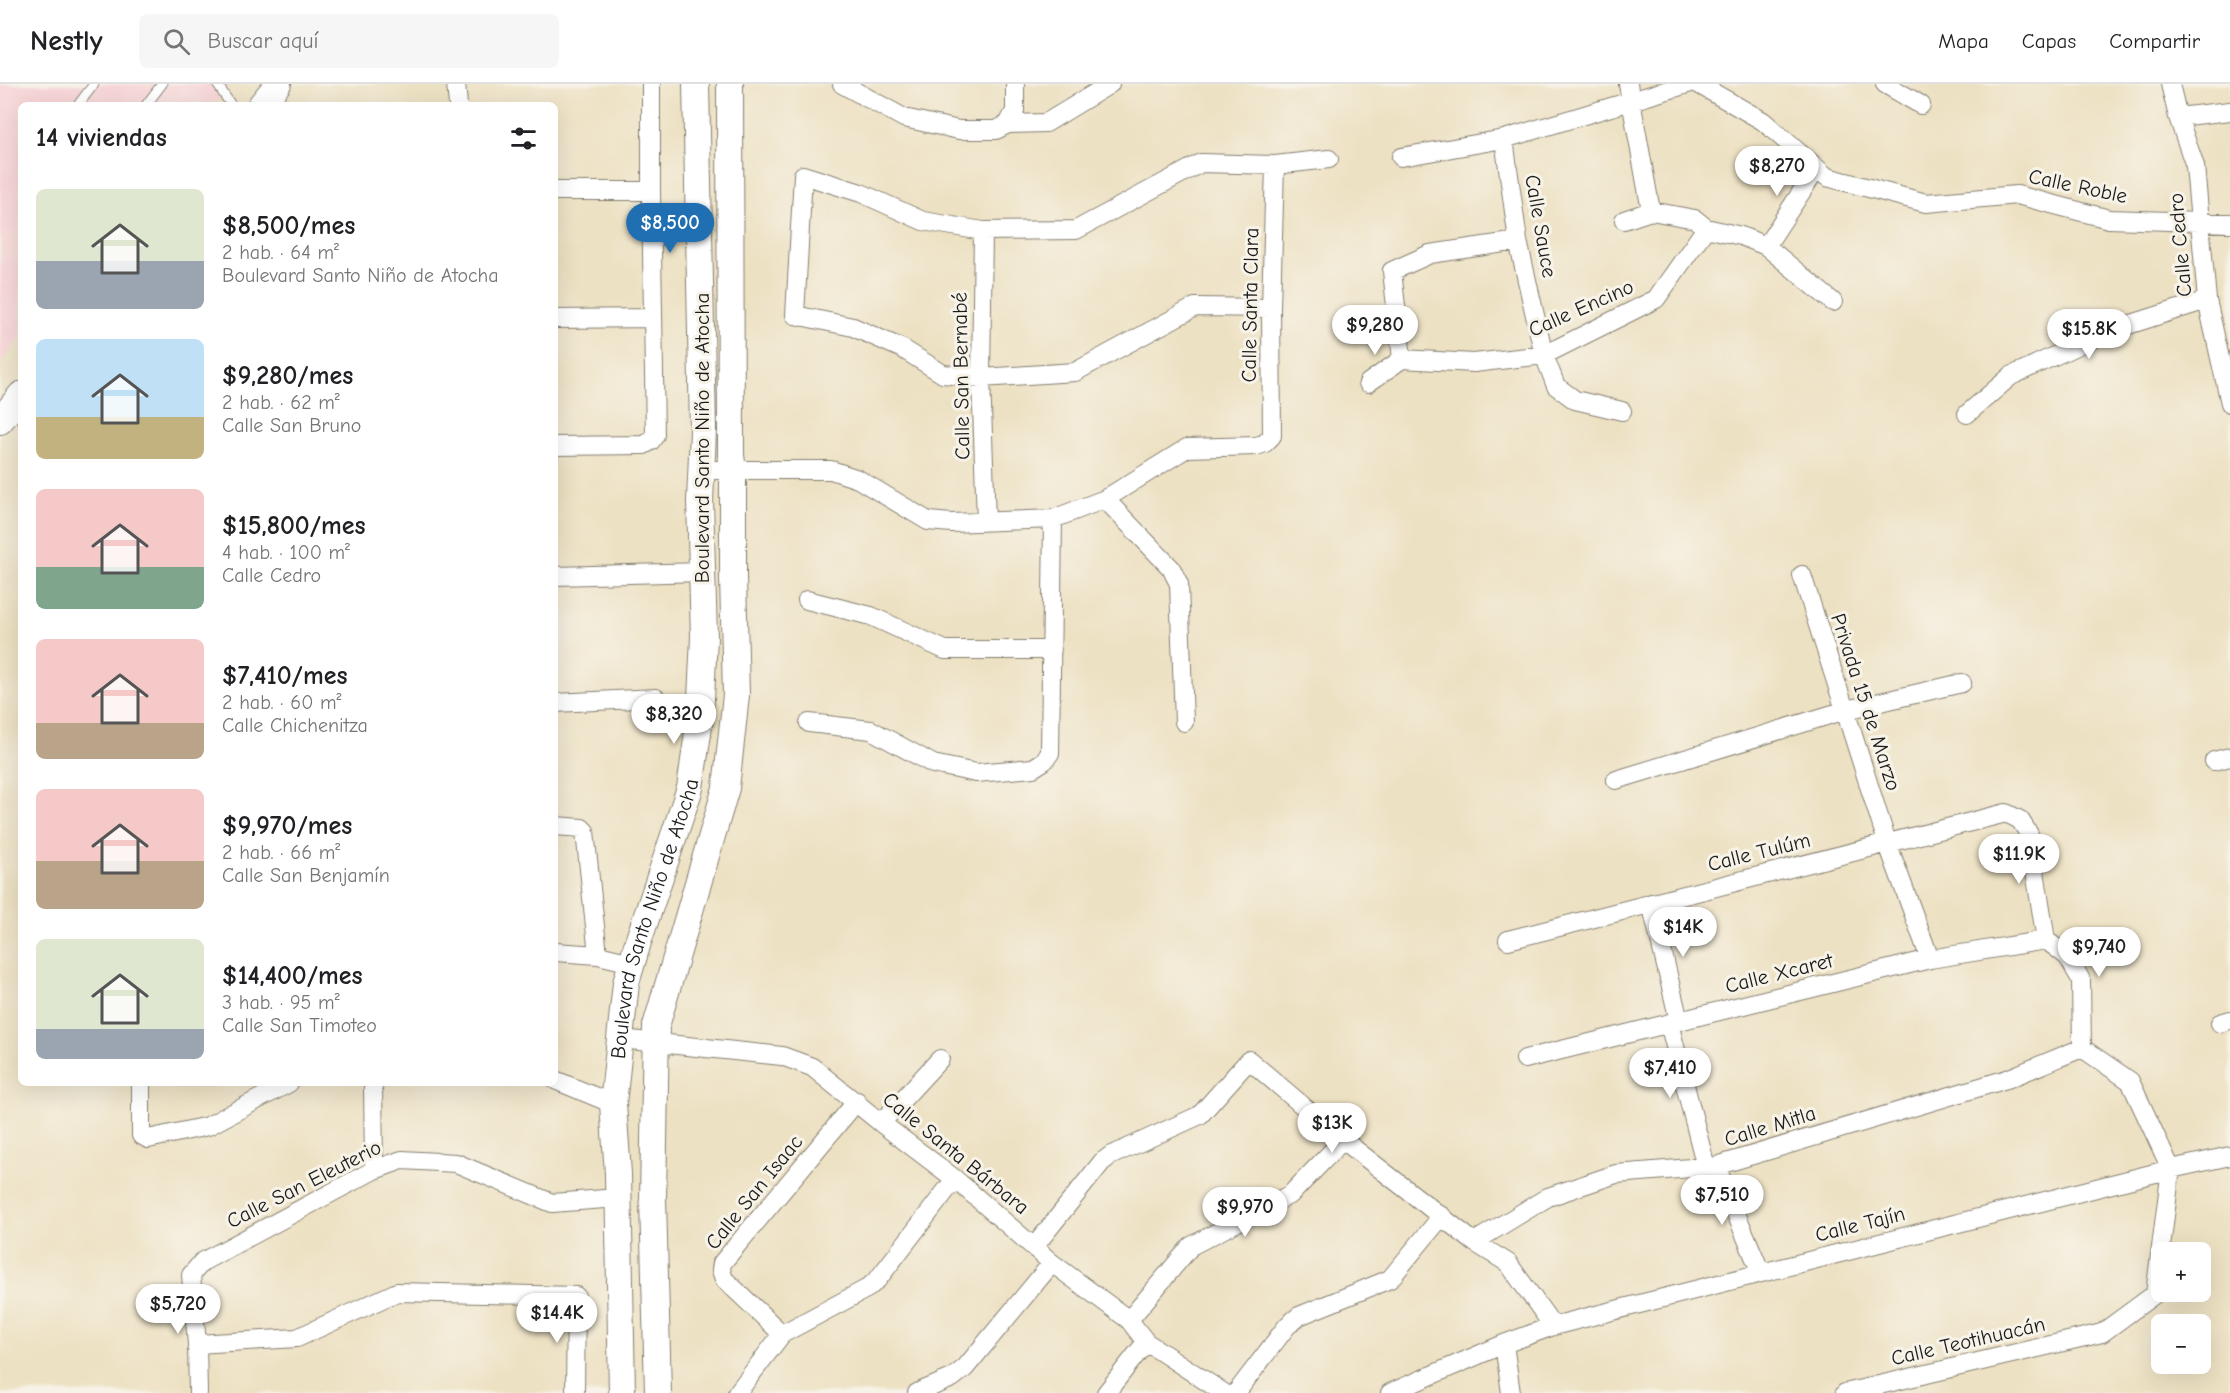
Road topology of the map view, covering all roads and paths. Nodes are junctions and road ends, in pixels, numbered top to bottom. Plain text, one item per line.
1 (94, 84) edge
2 (162, 84) edge
3 (217, 84) edge
4 (278, 84) edge
5 (456, 84) edge
6 (651, 84) edge
7 (696, 84) edge
8 (730, 84) edge
9 (842, 84) edge
10 (1015, 84) edge
11 (1110, 84) edge
12 (1688, 84) edge
13 (1698, 84) edge
14 (1885, 84) edge
15 (2170, 84) edge
16 (1630, 93) edge
17 (80, 102) edge
18 (148, 102) edge
19 (229, 102) edge
20 (263, 102) edge
21 (458, 102) edge
22 (1921, 105) dead end
23 (2230, 111) edge
24 (2178, 117) junction
25 (1008, 124) junction
26 (1504, 139) junction
27 (1401, 157) dead end
28 (1329, 159) dead end
29 (1275, 165) junction
30 (1817, 168) junction
31 (651, 190) junction
32 (558, 191) edge
33 (1651, 211) junction
34 (1624, 220) dead end
35 (2201, 222) junction
36 (2230, 223) edge
37 (1706, 228) junction
38 (983, 231) junction
39 (1518, 241) junction
40 (1766, 246) junction
41 (2207, 300) junction
42 (1833, 302) dead end
43 (1271, 308) junction
44 (653, 318) junction
45 (558, 319) edge
46 (1544, 355) junction
47 (1402, 359) junction
48 (981, 378) junction
49 (1368, 383) dead end
50 (18, 399) edge
51 (2230, 404) edge
52 (1622, 411) dead end
53 (1966, 414) dead end
54 (0, 421) edge
55 (558, 446) edge
56 (701, 470) junction
57 (733, 471) junction
58 (1105, 499) junction
59 (1053, 519) junction
60 (986, 521) junction
61 (702, 572) junction
62 (1802, 575) dead end
63 (558, 576) edge
64 (807, 600) dead end
65 (1052, 650) junction
66 (1962, 683) dead end
67 (656, 698) dead end
68 (558, 703) edge
69 (1846, 710) junction
70 (1184, 722) dead end
71 (809, 723) dead end
72 (1616, 780) dead end
73 (558, 826) edge
74 (1887, 842) junction
75 (1652, 903) junction
76 (2046, 939) junction
77 (1508, 940) dead end
78 (558, 952) edge
79 (598, 955) junction
80 (1930, 959) junction
81 (632, 963) junction
82 (1674, 1022) junction
83 (621, 1039) junction
84 (656, 1043) junction
85 (2082, 1048) junction
86 (940, 1059) dead end
87 (1525, 1059) dead end
88 (558, 1081) edge
89 (141, 1086) edge
90 (283, 1086) edge
91 (373, 1086) edge
92 (857, 1101) junction
93 (614, 1104) junction
94 (881, 1123) junction
95 (1342, 1140) junction
96 (2230, 1156) edge
97 (1711, 1166) junction
98 (2171, 1169) junction
99 (374, 1170) junction
100 (955, 1179) junction
101 (618, 1198) junction
102 (1442, 1216) junction
103 (1474, 1242) junction
104 (1034, 1247) junction
105 (1052, 1263) junction
106 (1761, 1273) junction
107 (1129, 1320) junction
108 (1553, 1326) junction
109 (782, 1334) junction
110 (1146, 1342) junction
111 (197, 1344) junction
112 (1504, 1344) junction
113 (654, 1392) edge
114 (198, 1393) edge
115 (575, 1393) edge
116 (622, 1393) edge
117 (737, 1393) edge
118 (917, 1393) edge
119 (1106, 1393) edge
120 (1224, 1393) edge
121 (1236, 1393) edge
122 (1390, 1393) edge
123 (1511, 1393) edge
124 (1845, 1393) edge

1 - 17 lane
2 - 18 lane
3 - 19 lane
4 - 20 street
5 - 21 street
6 - 31 street
7 - 56 street, Boulevard Santo Niño de Atocha
8 - 57 street, Boulevard Santo Niño de Atocha
9 - 25 street
10 - 25 street
11 - 25 street
12 - 16 street
13 - 30 street, Calle Roble
14 - 22 street
15 - 24 street, Calle Cedro
16 - 26 street
16 - 33 street
23 - 24 street
24 - 35 street, Calle Cedro
26 - 27 street
26 - 39 street, Calle Sauce
28 - 29 street
29 - 38 street
29 - 43 street, Calle Santa Clara
30 - 35 street, Calle Roble
30 - 40 street
31 - 32 street
31 - 44 street
33 - 34 street
33 - 37 street
35 - 36 street, Calle Roble
35 - 41 street, Calle Cedro
37 - 40 street
37 - 46 street, Calle Encino
38 - 48 street, Calle San Bernabé
38 - 48 street
39 - 46 street, Calle Sauce
39 - 47 street
40 - 42 street
41 - 51 street, Calle Cedro
41 - 53 street
43 - 48 street
43 - 58 street, Calle Santa Clara
44 - 45 street
44 - 55 street
46 - 47 street, Calle Encino
46 - 52 street, Calle Sauce
47 - 49 street
48 - 60 street, Calle San Bernabé
50 - 54 street
56 - 57 street
56 - 61 street, Boulevard Santo Niño de Atocha
57 - 60 street
57 - 84 street, Boulevard Santo Niño de Atocha
58 - 59 street
58 - 70 street
59 - 60 street
59 - 65 street
61 - 63 street
61 - 81 street, Boulevard Santo Niño de Atocha
62 - 69 street, Privada 15 de Marzo
64 - 65 street
65 - 71 street
66 - 69 street
67 - 68 street
69 - 72 street
69 - 74 street, Privada 15 de Marzo
73 - 79 street
74 - 75 street, Calle Tulúm
74 - 76 street, Calle Tulúm
74 - 80 street, Privada 15 de Marzo
75 - 77 street, Calle Tulúm
75 - 82 street
76 - 80 street, Calle Xcaret
76 - 85 street
78 - 79 street
79 - 81 street
80 - 82 street, Calle Xcaret
81 - 83 street, Boulevard Santo Niño de Atocha
82 - 87 street, Calle Xcaret
82 - 97 street
83 - 84 street, Calle Santa Bárbara
83 - 93 street, Boulevard Santo Niño de Atocha
84 - 92 street, Calle Santa Bárbara
84 - 113 street, Boulevard Santo Niño de Atocha
85 - 97 street, Calle Mitla
85 - 98 street
86 - 94 street
88 - 93 street
89 - 90 street
91 - 99 street
92 - 94 street, Calle Santa Bárbara
92 - 109 street, Calle San Isaac
93 - 101 street, Boulevard Santo Niño de Atocha
94 - 100 street, Calle Santa Bárbara
95 - 102 street
95 - 104 street
95 - 107 street
96 - 98 street, Calle Tajín
97 - 103 street, Calle Mitla
97 - 106 street
98 - 106 street, Calle Tajín
98 - 124 street, Calle Teotihuacán
99 - 101 street, Calle San Eleuterio
99 - 111 street, Calle San Eleuterio
100 - 104 street, Calle Santa Bárbara
100 - 109 street
101 - 116 street, Boulevard Santo Niño de Atocha
102 - 103 street
102 - 121 street
103 - 108 street
104 - 105 street, Calle Santa Bárbara
105 - 107 street, Calle Santa Bárbara
105 - 118 street
106 - 108 street, Calle Tajín
107 - 110 street, Calle Santa Bárbara
108 - 112 street, Calle Tajín
109 - 117 street
110 - 119 street
110 - 120 street, Calle Santa Bárbara
111 - 114 street
111 - 115 street
112 - 122 street, Calle Tajín
112 - 123 street

